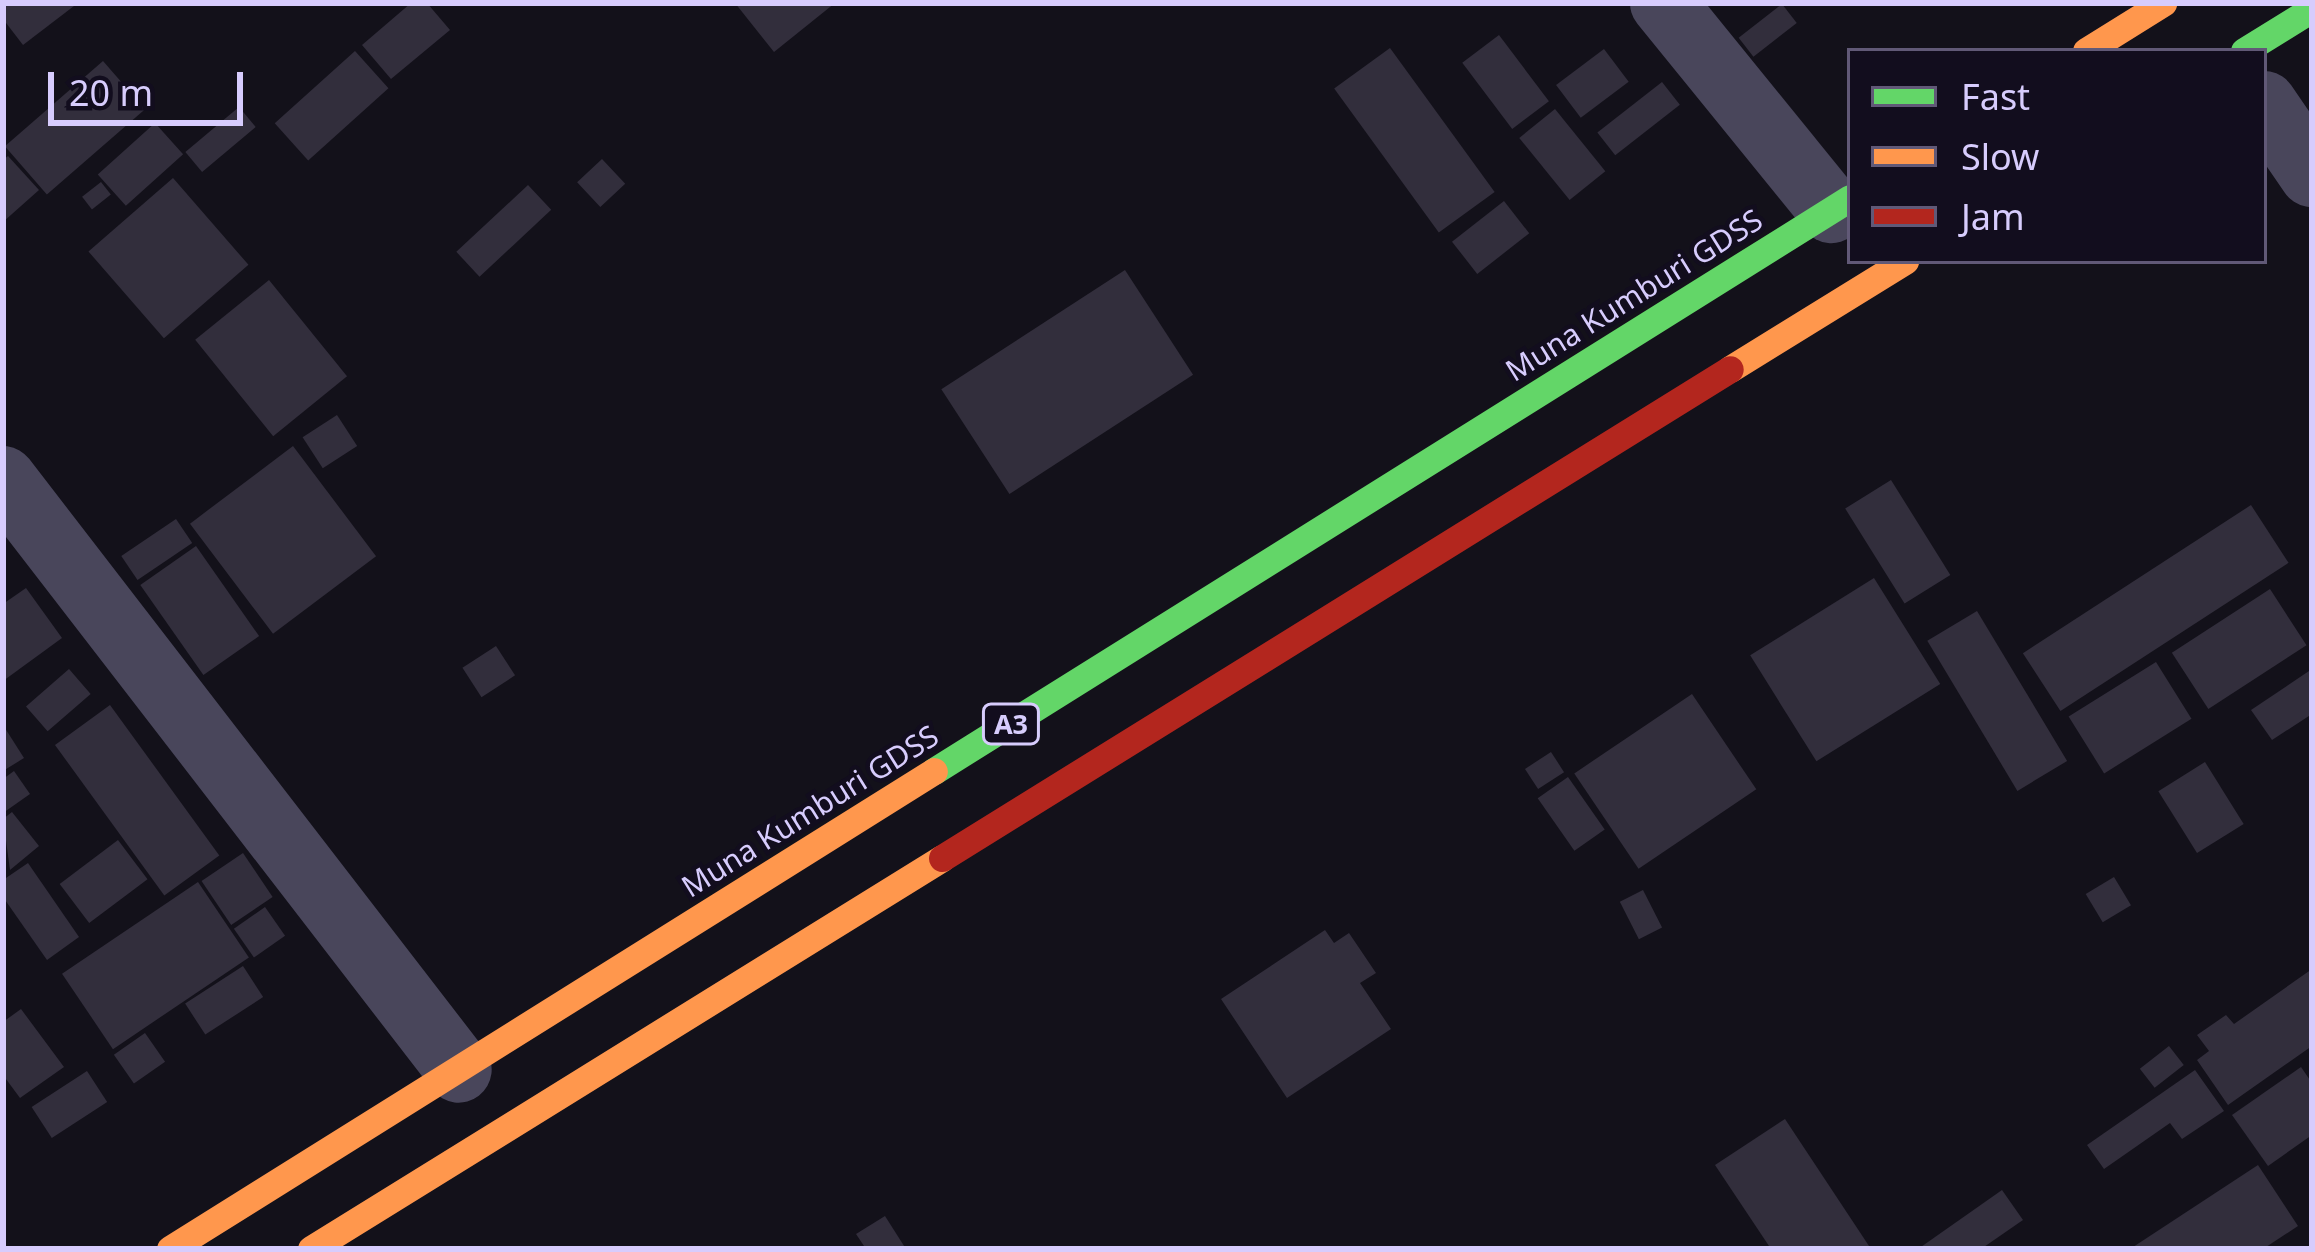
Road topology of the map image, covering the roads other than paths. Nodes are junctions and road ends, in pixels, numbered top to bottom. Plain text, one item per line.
1 (1664, 3) edge
2 (2163, 3) edge
3 (2312, 9) edge
4 (2091, 48) edge
5 (2249, 48) edge
6 (2267, 108) edge
7 (2312, 174) edge
8 (1840, 204) edge
9 (1900, 264) edge
10 (3, 479) edge
11 (459, 1070) junction
12 (170, 1249) edge
13 (311, 1249) edge

1 - 8 street
2 - 4 highway
3 - 5 highway
6 - 7 street
8 - 11 highway, Muna Kumburi GDSS / A3
9 - 13 highway, A3
10 - 11 street
11 - 12 highway, Muna Kumburi GDSS / A3

